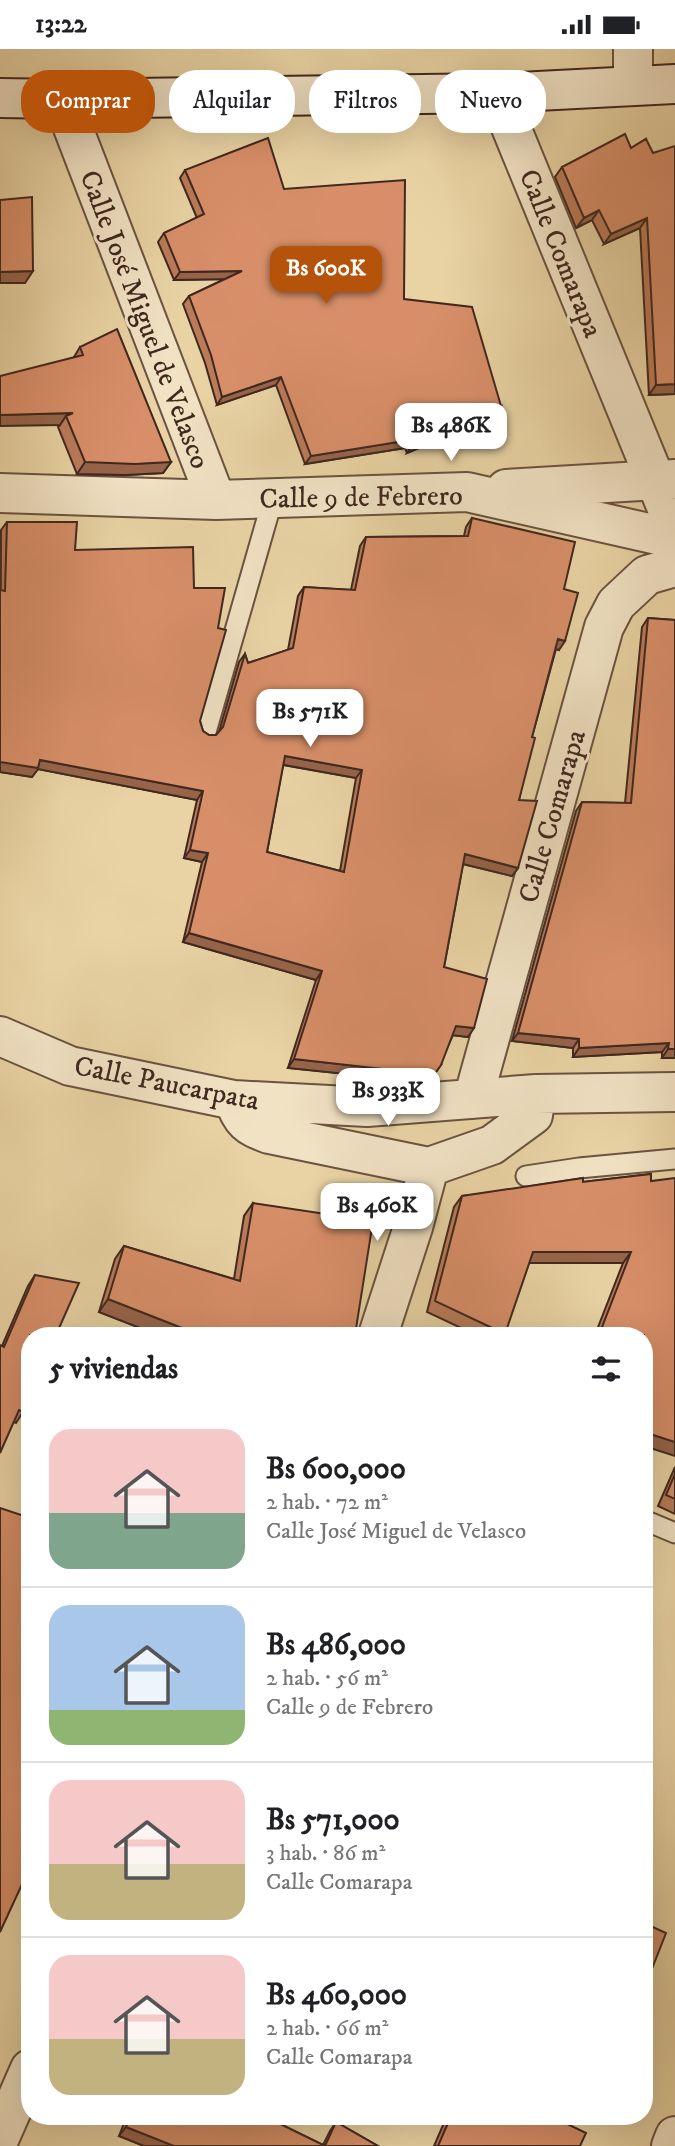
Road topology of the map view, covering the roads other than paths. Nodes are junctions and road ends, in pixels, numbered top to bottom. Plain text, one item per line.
1 (633, 67) edge
2 (546, 84) edge
3 (675, 84) edge
4 (435, 94) edge
5 (0, 98) edge
6 (21, 98) edge
7 (155, 98) edge
8 (75, 133) edge
9 (514, 133) edge
10 (665, 479) edge
11 (0, 492) edge
12 (467, 492) junction
13 (273, 498) junction
14 (216, 500) junction
15 (675, 528) edge
16 (675, 539) edge
17 (675, 567) edge
18 (206, 732) edge
19 (0, 1035) edge
20 (675, 1092) edge
21 (536, 1094) junction
22 (473, 1099) junction
23 (234, 1100) junction
24 (675, 1159) edge
25 (429, 1167) junction
26 (526, 1176) dead end
27 (381, 1327) edge
28 (653, 1524) edge
29 (675, 1534) edge
30 (21, 2089) edge
31 (675, 2136) edge
32 (0, 2137) edge
33 (671, 2146) edge

1 - 2 street
1 - 3 street
4 - 7 street
5 - 6 street
8 - 14 street, Calle José Miguel de Velasco
9 - 10 street, Calle Comarapa
10 - 12 street
10 - 15 street, Calle Comarapa
11 - 14 street, Calle 9 de Febrero
12 - 13 street, Calle 9 de Febrero
12 - 16 street, Calle 9 de Febrero
13 - 14 street, Calle 9 de Febrero
13 - 18 lane
17 - 22 street, Calle Comarapa
19 - 23 street, Calle Paucarpata
20 - 21 street, Calle Paucarpata
21 - 22 street, Calle Paucarpata
21 - 25 street
22 - 23 street, Calle Paucarpata
23 - 25 street
24 - 26 lane
25 - 27 street
28 - 29 lane
30 - 32 street
31 - 33 street

